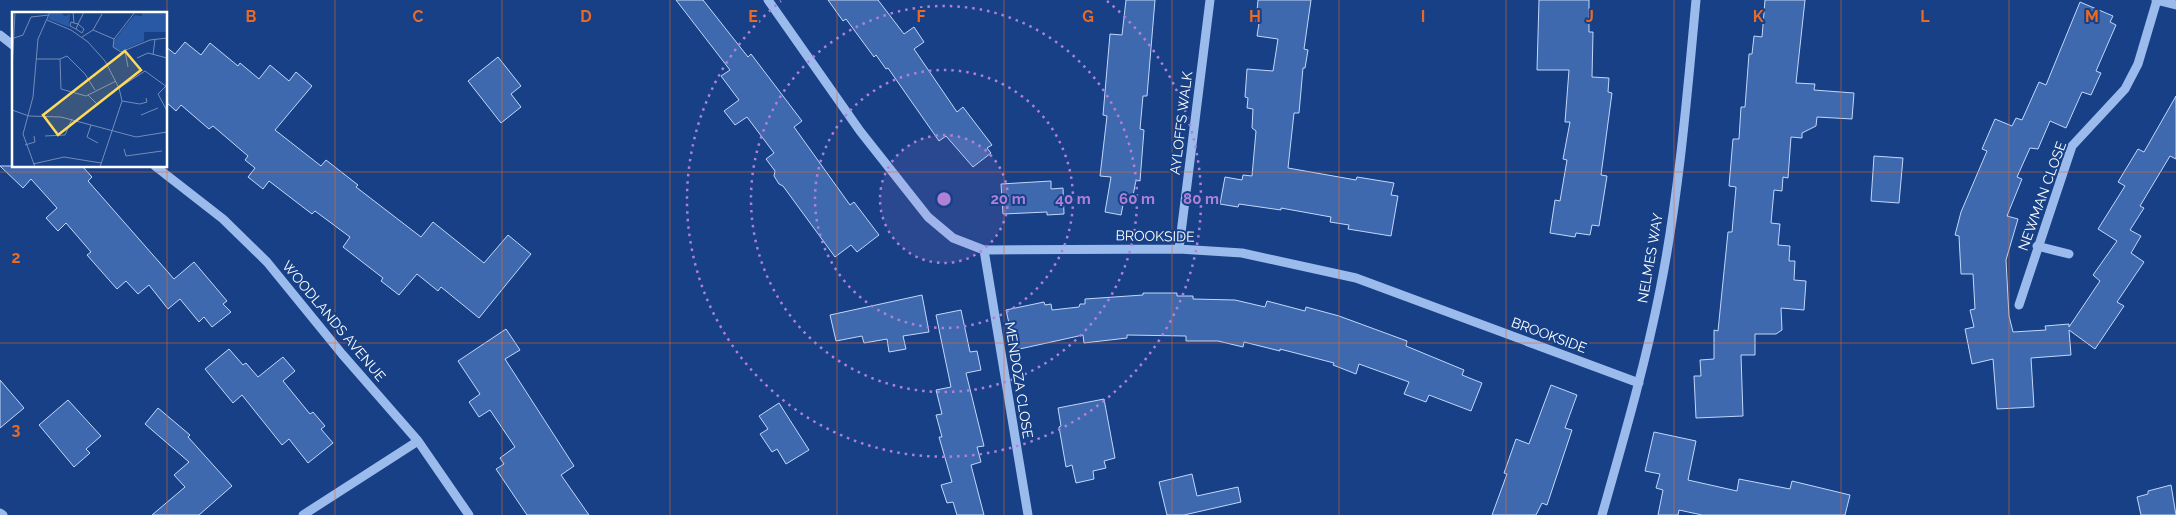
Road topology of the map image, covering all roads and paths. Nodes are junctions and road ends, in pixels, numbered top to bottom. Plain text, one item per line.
1 (768, 0) edge
2 (1210, 0) edge
3 (1696, 0) edge
4 (2157, 0) edge
5 (2176, 5) edge
6 (0, 34) edge
7 (12, 44) edge
8 (157, 168) edge
9 (2037, 246) junction
10 (1179, 249) junction
11 (984, 250) junction
12 (2069, 254) dead end
13 (2019, 305) dead end
14 (1639, 383) junction
15 (418, 441) junction
16 (303, 515) edge
17 (469, 515) edge
18 (1028, 515) edge
19 (1602, 515) edge

1 - 11 street, BROOKSIDE
2 - 10 street, AYLOFFS WALK
3 - 14 street, NELMES WAY
4 - 5 street
4 - 9 street, NEWMAN CLOSE
6 - 7 street
8 - 15 street, WOODLANDS AVENUE
9 - 12 street
9 - 13 street, NEWMAN CLOSE
10 - 11 street, BROOKSIDE
10 - 14 street, BROOKSIDE
11 - 18 street, MENDOZA CLOSE
14 - 19 street, NELMES WAY
15 - 16 street
15 - 17 street, WOODLANDS AVENUE

